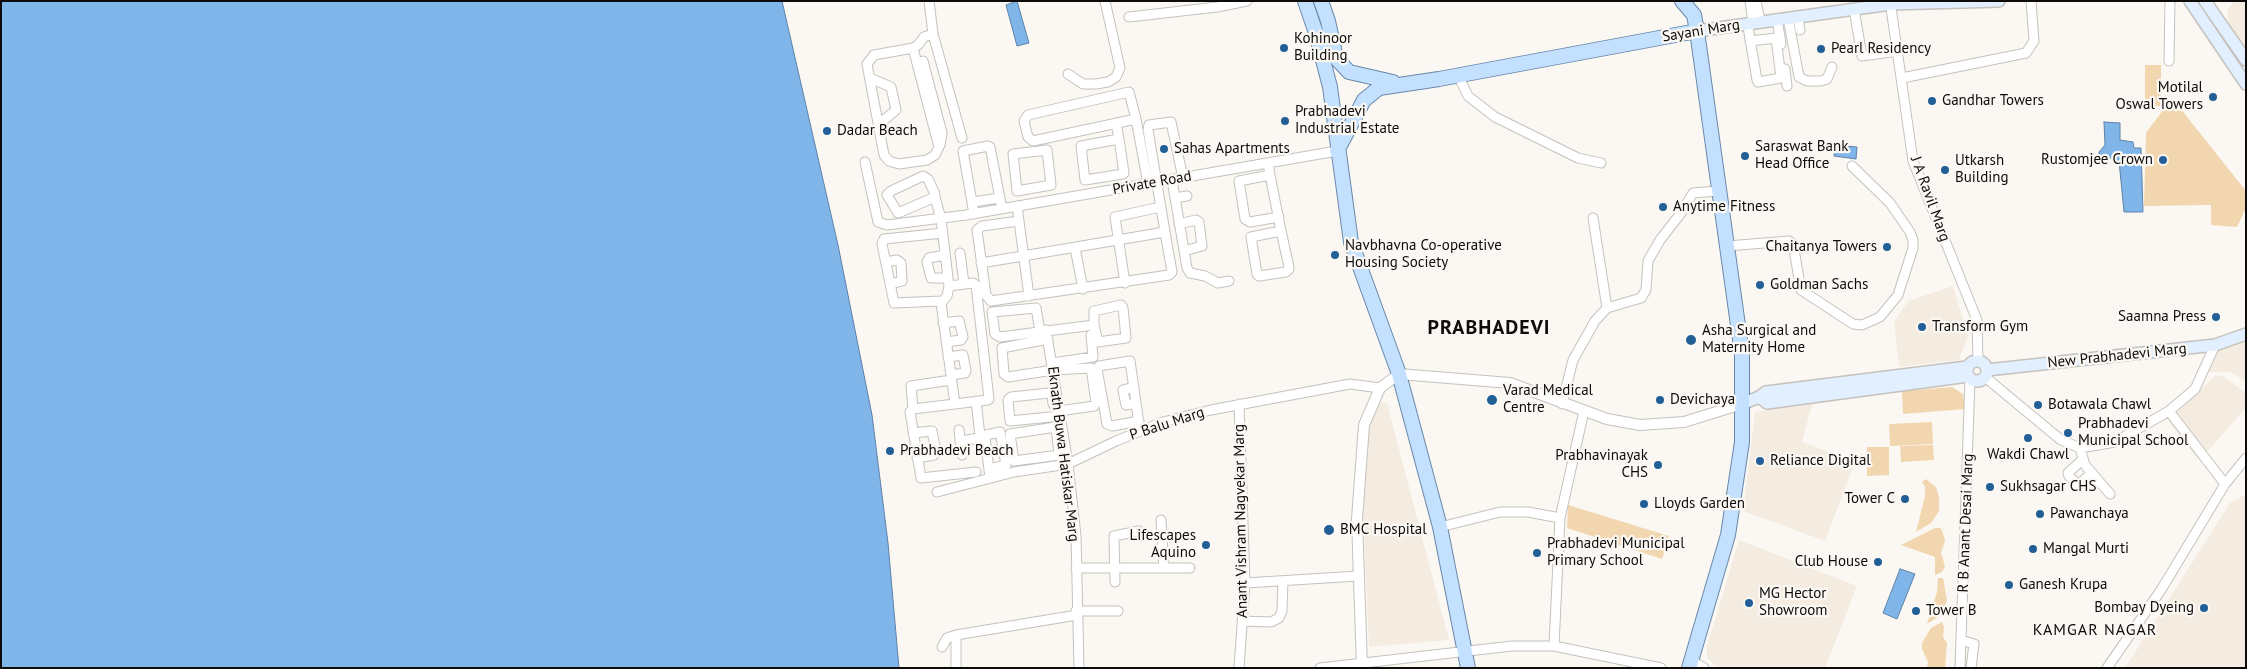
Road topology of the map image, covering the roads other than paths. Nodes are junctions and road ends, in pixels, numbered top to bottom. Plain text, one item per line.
1 (929, 1) edge
2 (1105, 1) edge
3 (1247, 1) edge
4 (1305, 1) edge
5 (1321, 1) edge
6 (1682, 1) edge
7 (1698, 1) edge
8 (1750, 1) edge
9 (1756, 1) edge
10 (1999, 1) edge
11 (2031, 1) edge
12 (2170, 1) edge
13 (2190, 1) edge
14 (2205, 1) edge
15 (1890, 2) edge
16 (1854, 9) junction
17 (1694, 15) junction
18 (1129, 17) dead end
19 (1788, 18) junction
20 (1753, 23) junction
21 (1800, 30) dead end
22 (1697, 31) junction
23 (933, 34) junction
24 (1750, 41) junction
25 (916, 46) junction
26 (1898, 51) junction
27 (2246, 60) edge
28 (2169, 61) dead end
29 (1832, 67) dead end
30 (1068, 74) dead end
31 (1458, 75) junction
32 (870, 78) junction
33 (1902, 78) junction
34 (1407, 84) junction
35 (2246, 84) edge
36 (1787, 86) dead end
37 (1136, 119) junction
38 (1116, 123) junction
39 (879, 124) junction
40 (962, 138) dead end
41 (1119, 139) junction
42 (1337, 151) junction
43 (865, 162) dead end
44 (1268, 163) junction
45 (1601, 163) dead end
46 (1852, 166) dead end
47 (1270, 175) junction
48 (1183, 178) junction
49 (1172, 180) junction
50 (1153, 183) junction
51 (1033, 188) junction
52 (1718, 191) junction
53 (1187, 196) dead end
54 (936, 197) junction
55 (1000, 198) junction
56 (1175, 198) junction
57 (972, 202) junction
58 (1036, 203) junction
59 (1017, 206) junction
60 (1160, 207) junction
61 (1002, 209) junction
62 (970, 214) junction
63 (1279, 217) junction
64 (1593, 218) dead end
65 (941, 219) junction
66 (1019, 221) junction
67 (1179, 224) junction
68 (1282, 230) junction
69 (1165, 232) junction
70 (943, 233) junction
71 (1118, 240) junction
72 (1727, 246) junction
73 (1075, 248) junction
74 (1184, 251) junction
75 (960, 253) dead end
76 (945, 255) junction
77 (1024, 257) junction
78 (886, 262) junction
79 (981, 263) junction
80 (1229, 281) dead end
81 (949, 282) junction
82 (1125, 283) junction
83 (890, 284) junction
84 (964, 284) junction
85 (1083, 289) junction
86 (1029, 296) junction
87 (941, 302) junction
88 (1607, 308) junction
89 (943, 323) junction
90 (1092, 325) junction
91 (2246, 334) edge
92 (1044, 335) junction
93 (946, 342) junction
94 (2215, 345) junction
95 (948, 357) junction
96 (1978, 361) junction
97 (1051, 368) junction
98 (1986, 373) junction
99 (1399, 374) junction
100 (1969, 374) junction
101 (951, 377) junction
102 (1380, 388) junction
103 (976, 401) junction
104 (955, 404) junction
105 (1239, 404) junction
106 (1562, 404) junction
107 (1742, 404) junction
108 (913, 409) junction
109 (1584, 411) junction
110 (2169, 411) junction
111 (1058, 419) junction
112 (1139, 421) junction
113 (959, 430) dead end
114 (1140, 431) junction
115 (913, 433) junction
116 (980, 438) junction
117 (960, 441) junction
118 (2080, 448) junction
119 (962, 454) dead end
120 (917, 458) junction
121 (2246, 458) edge
122 (2082, 460) junction
123 (1068, 464) junction
124 (976, 472) dead end
125 (2092, 473) junction
126 (988, 475) junction
127 (2225, 484) junction
128 (937, 492) dead end
129 (2110, 494) dead end
130 (1560, 518) junction
131 (1161, 520) dead end
132 (1440, 527) junction
133 (1139, 531) dead end
134 (1076, 568) junction
135 (1114, 568) junction
136 (1164, 568) junction
137 (1190, 568) dead end
138 (1358, 576) junction
139 (1283, 581) junction
140 (1115, 582) dead end
141 (1245, 583) junction
142 (1118, 612) dead end
143 (1076, 613) junction
144 (1242, 623) junction
145 (1284, 624) dead end
146 (956, 635) junction
147 (1961, 640) junction
148 (1554, 646) junction
149 (942, 647) dead end
150 (1464, 651) junction
151 (1362, 665) edge
152 (1695, 666) edge
153 (956, 668) edge
154 (1079, 668) edge
155 (1239, 668) edge
156 (1320, 668) edge
157 (1468, 668) edge
158 (1661, 668) edge
159 (1960, 668) edge
160 (1971, 668) edge
161 (2108, 668) edge

1 - 23 street
2 - 30 street
3 - 18 street
4 - 42 main road
5 - 34 main road
6 - 17 main road
7 - 17 main road
8 - 20 street
9 - 20 street
10 - 15 main road, Sayani Marg
11 - 33 street
12 - 28 street
13 - 35 main road
14 - 27 main road
15 - 16 main road, Sayani Marg
15 - 26 street, J A Ravil Marg
16 - 19 main road, Sayani Marg
16 - 26 street
17 - 22 main road
19 - 20 main road, Sayani Marg
19 - 21 street
19 - 29 street
19 - 36 street
20 - 22 main road, Sayani Marg
20 - 24 street
22 - 31 main road, Sayani Marg
22 - 52 main road
23 - 25 street
23 - 40 street
24 - 24 street
25 - 32 street
25 - 39 street
26 - 33 street, J A Ravil Marg
31 - 34 main road, Sayani Marg
31 - 45 street
32 - 39 street
32 - 39 street
33 - 96 street, J A Ravil Marg
34 - 42 main road, Sayani Marg
37 - 38 street
37 - 38 street
37 - 50 street
38 - 41 street
41 - 41 street
42 - 44 street, Private Road
42 - 99 main road
43 - 65 street, Private Road
44 - 47 street
44 - 48 street, Private Road
46 - 72 street
47 - 63 street
47 - 63 street
48 - 49 street, Private Road
48 - 50 street
49 - 50 street, Private Road
49 - 56 street
50 - 58 street, Private Road
50 - 60 street
51 - 51 street
51 - 58 street
52 - 72 main road
52 - 88 street
53 - 56 street
54 - 54 street
54 - 65 street
55 - 57 street
55 - 57 street
55 - 61 street
56 - 67 street
57 - 62 street
58 - 59 street, Private Road
59 - 61 street, Private Road
59 - 66 street
60 - 69 street
60 - 71 street
61 - 62 street, Private Road
62 - 65 street, Private Road
63 - 68 street
64 - 88 street
65 - 70 street
66 - 77 street
66 - 79 street
67 - 74 street
67 - 74 street
68 - 68 street
69 - 71 street
69 - 82 street
70 - 76 street
70 - 78 street
71 - 73 street
71 - 82 street
72 - 107 main road
73 - 77 street
73 - 85 street
74 - 80 street
75 - 84 street
76 - 81 street
76 - 81 street
77 - 79 street
77 - 86 street
78 - 83 street
78 - 83 street
79 - 86 street
81 - 84 street
81 - 87 street
82 - 85 street
83 - 87 street
84 - 103 street
85 - 86 street
87 - 89 street
88 - 106 street
89 - 93 street
89 - 93 street
90 - 90 street
90 - 92 street
90 - 97 street
91 - 94 main road, New Prabhadevi Marg
92 - 92 street, Eknath Buwa Hatiskar Marg
92 - 97 street, Eknath Buwa Hatiskar Marg
92 - 97 street
93 - 95 street
94 - 98 main road, New Prabhadevi Marg
94 - 110 street
95 - 101 street
95 - 101 street
96 - 98 main road
96 - 100 main road, New Prabhadevi Marg
97 - 111 street, Eknath Buwa Hatiskar Marg
97 - 111 street
98 - 100 main road, New Prabhadevi Marg
98 - 118 street
99 - 102 street
99 - 106 street, New Prabhadevi Marg
99 - 132 main road
100 - 107 main road, New Prabhadevi Marg
100 - 147 street, R B Anant Desai Marg
101 - 104 street
101 - 108 street
102 - 105 street, P Balu Marg
102 - 138 street
103 - 104 street
103 - 116 street
104 - 108 street
105 - 114 street, P Balu Marg
105 - 141 street, Anant Vishram Nagvekar Marg
106 - 109 street, New Prabhadevi Marg
107 - 109 street, New Prabhadevi Marg
107 - 152 main road
108 - 115 street
109 - 130 street
110 - 118 street
110 - 127 street
111 - 111 street
111 - 111 street
111 - 123 street, Eknath Buwa Hatiskar Marg
112 - 112 street
112 - 114 street
113 - 117 street
114 - 123 street, P Balu Marg
115 - 120 street
115 - 120 street
116 - 117 street
116 - 126 street
117 - 119 street
118 - 122 street
120 - 124 street
121 - 127 street
122 - 125 street
122 - 125 street
123 - 126 street, P Balu Marg
123 - 134 street, Eknath Buwa Hatiskar Marg
125 - 129 street
126 - 128 street, P Balu Marg
127 - 161 street
130 - 132 street
130 - 148 street
131 - 136 street
132 - 150 main road
133 - 135 street
134 - 135 street
134 - 143 street, Eknath Buwa Hatiskar Marg
135 - 136 street
135 - 140 street
136 - 137 street
138 - 139 street
138 - 151 street
139 - 141 street
139 - 144 street
141 - 144 street, Anant Vishram Nagvekar Marg
142 - 143 street
143 - 146 street
143 - 154 street, Eknath Buwa Hatiskar Marg
144 - 145 street
144 - 155 street, Anant Vishram Nagvekar Marg
146 - 149 street
146 - 153 street
147 - 159 street, R B Anant Desai Marg
147 - 160 street
148 - 150 street
148 - 158 street
150 - 151 street
150 - 157 main road
151 - 156 street

